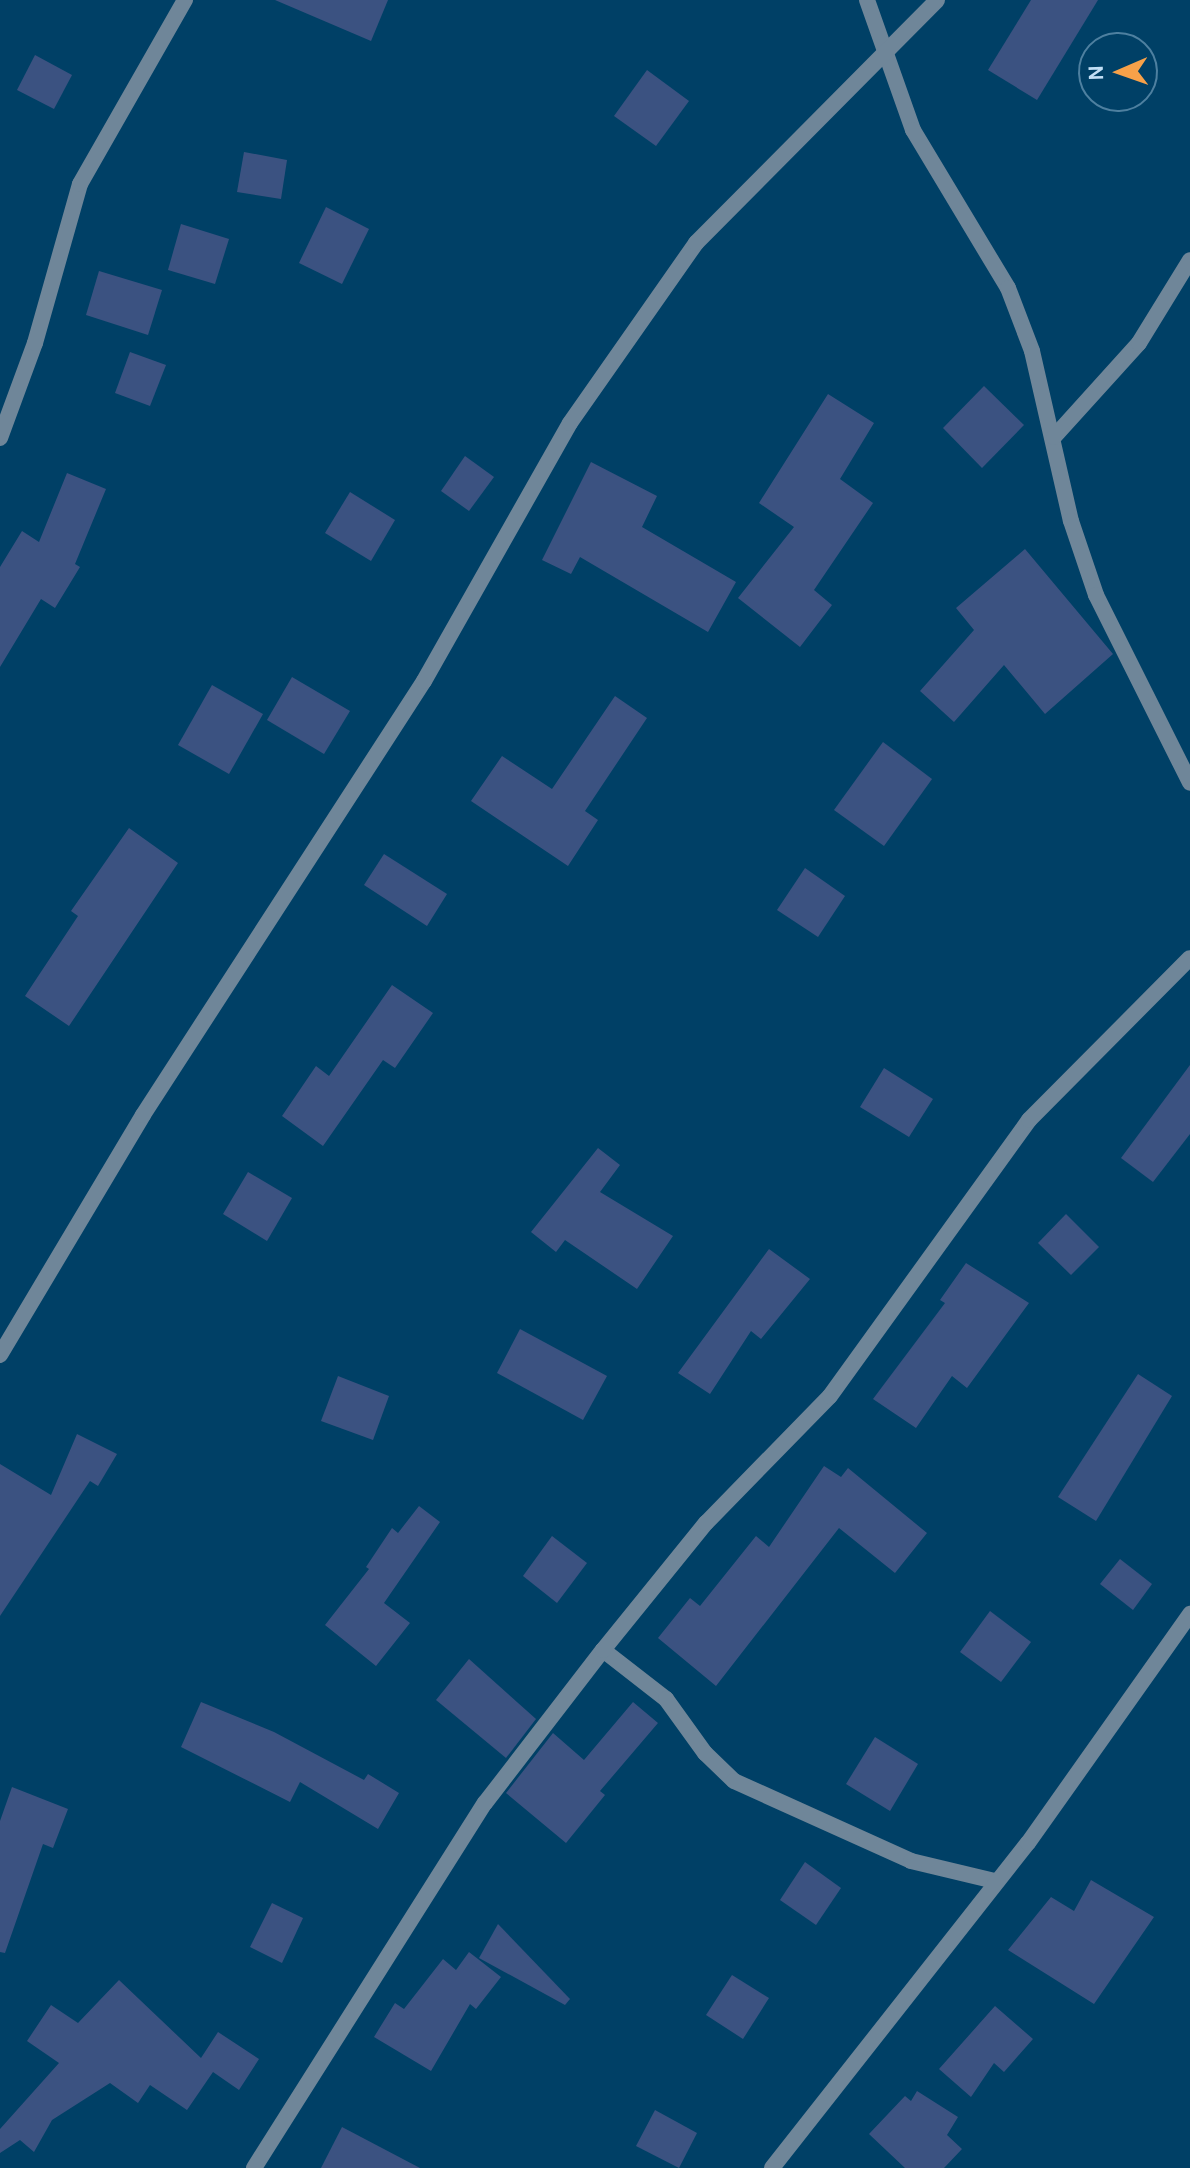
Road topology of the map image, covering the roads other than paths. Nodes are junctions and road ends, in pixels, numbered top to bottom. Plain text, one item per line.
1 (185, 0) edge
2 (867, 0) edge
3 (937, 0) edge
4 (884, 56) junction
5 (1190, 260) edge
6 (1054, 437) junction
7 (0, 438) edge
8 (1190, 783) edge
9 (1190, 958) edge
10 (0, 1355) edge
11 (1190, 1614) edge
12 (603, 1650) junction
13 (995, 1881) junction
14 (254, 2168) edge
15 (772, 2168) edge

1 - 7 street
2 - 4 street
3 - 4 street
4 - 6 street
4 - 10 street
5 - 6 street
6 - 8 street
9 - 12 street
11 - 13 street
12 - 13 street
12 - 14 street
13 - 15 street

